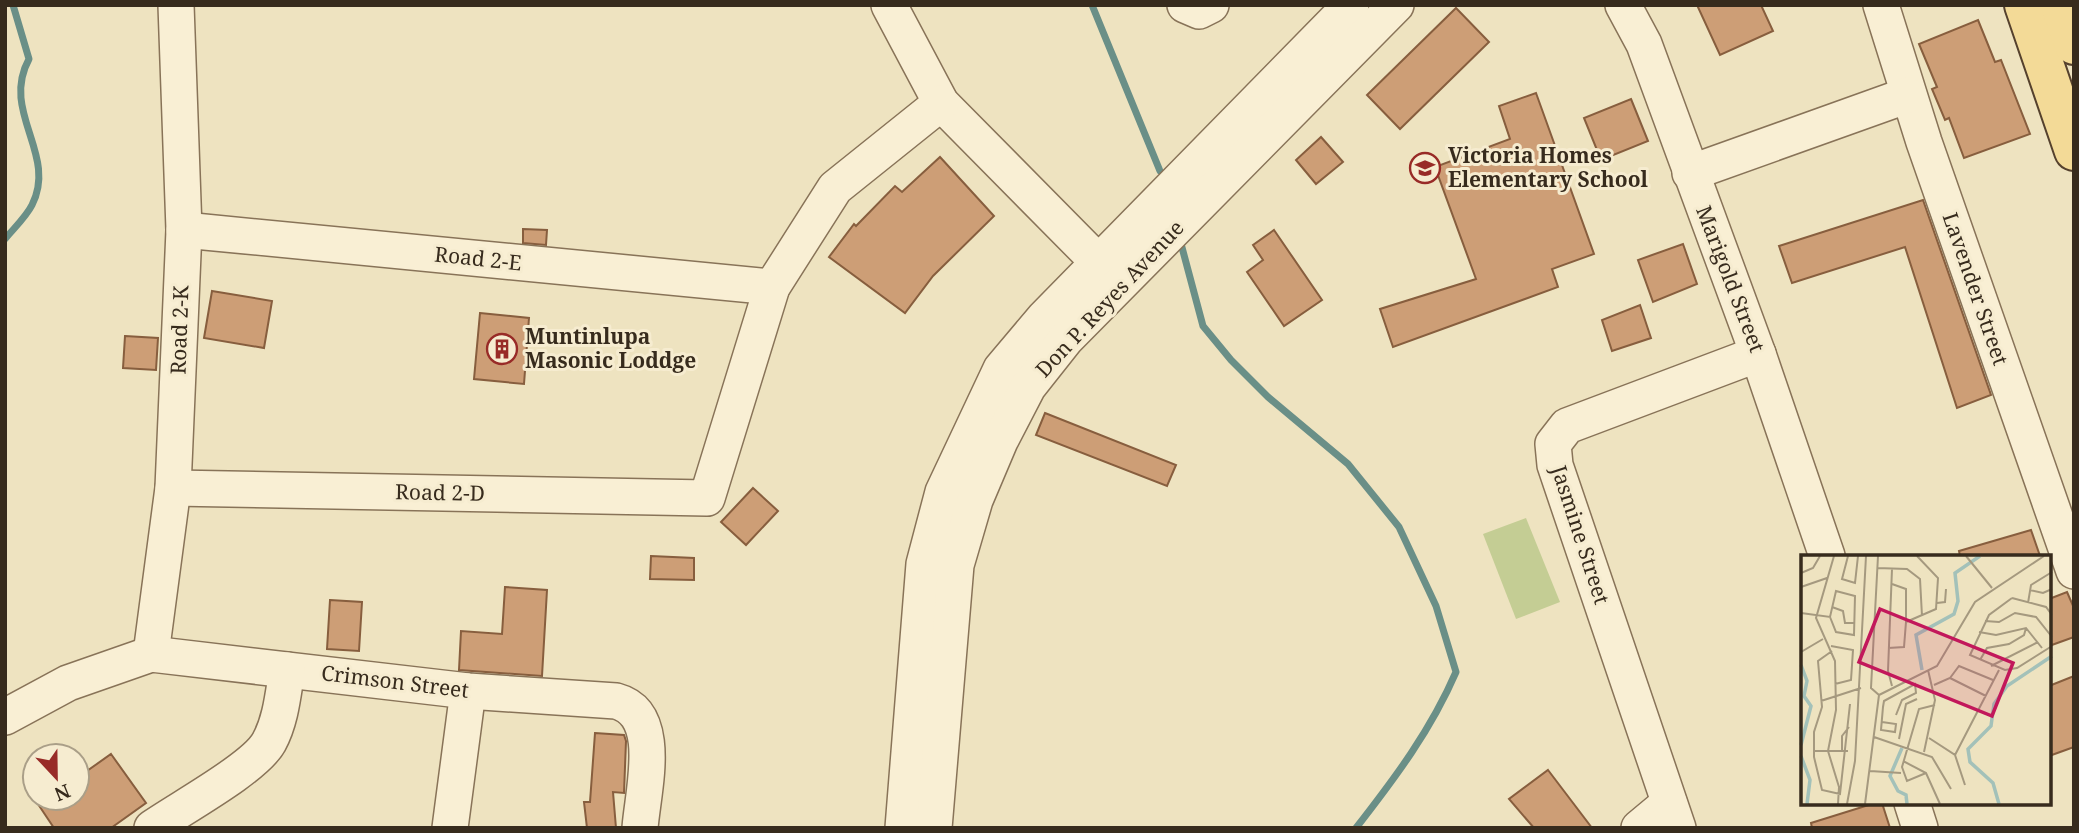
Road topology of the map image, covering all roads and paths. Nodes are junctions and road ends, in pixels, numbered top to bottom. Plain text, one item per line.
1 (176, 5) edge
2 (889, 5) edge
3 (1185, 5) edge
4 (1211, 5) edge
5 (1351, 5) edge
6 (1396, 5) edge
7 (1623, 5) edge
8 (1881, 5) edge
9 (2024, 5) edge
10 (2060, 5) edge
11 (2074, 45) edge
12 (1908, 94) junction
13 (940, 103) junction
14 (2074, 151) edge
15 (1690, 173) junction
16 (184, 230) junction
17 (1109, 274) junction
18 (772, 287) junction
19 (1758, 354) junction
20 (173, 488) junction
21 (1827, 555) edge
22 (2074, 571) edge
23 (152, 654) junction
24 (287, 670) junction
25 (468, 691) junction
26 (5, 717) edge
27 (1913, 805) edge
28 (1673, 815) edge
29 (152, 828) edge
30 (450, 828) edge
31 (640, 828) edge
32 (903, 828) edge
33 (934, 828) edge
34 (1640, 828) edge
35 (1920, 828) edge

1 - 16 street, Road 2-K
2 - 13 street
3 - 4 street
5 - 17 street, Don P. Reyes Avenue
6 - 17 street, Don P. Reyes Avenue
7 - 15 street, Marigold Street
8 - 12 street, Lavender Street
9 - 14 main road
10 - 11 main road
12 - 15 street
12 - 22 street, Lavender Street
13 - 17 street
13 - 18 street
15 - 19 street, Marigold Street
16 - 18 street, Road 2-E
16 - 20 street, Road 2-K
17 - 32 street, Don P. Reyes Avenue
17 - 33 street, Don P. Reyes Avenue
18 - 20 street, Road 2-D
19 - 21 street, Marigold Street
19 - 28 street, Jasmine Street
20 - 23 street, Road 2-K
23 - 24 street, Crimson Street
23 - 26 street
24 - 25 street, Crimson Street
24 - 29 street
25 - 30 street
25 - 31 street, Crimson Street
27 - 35 street
28 - 34 street, Jasmine Street

